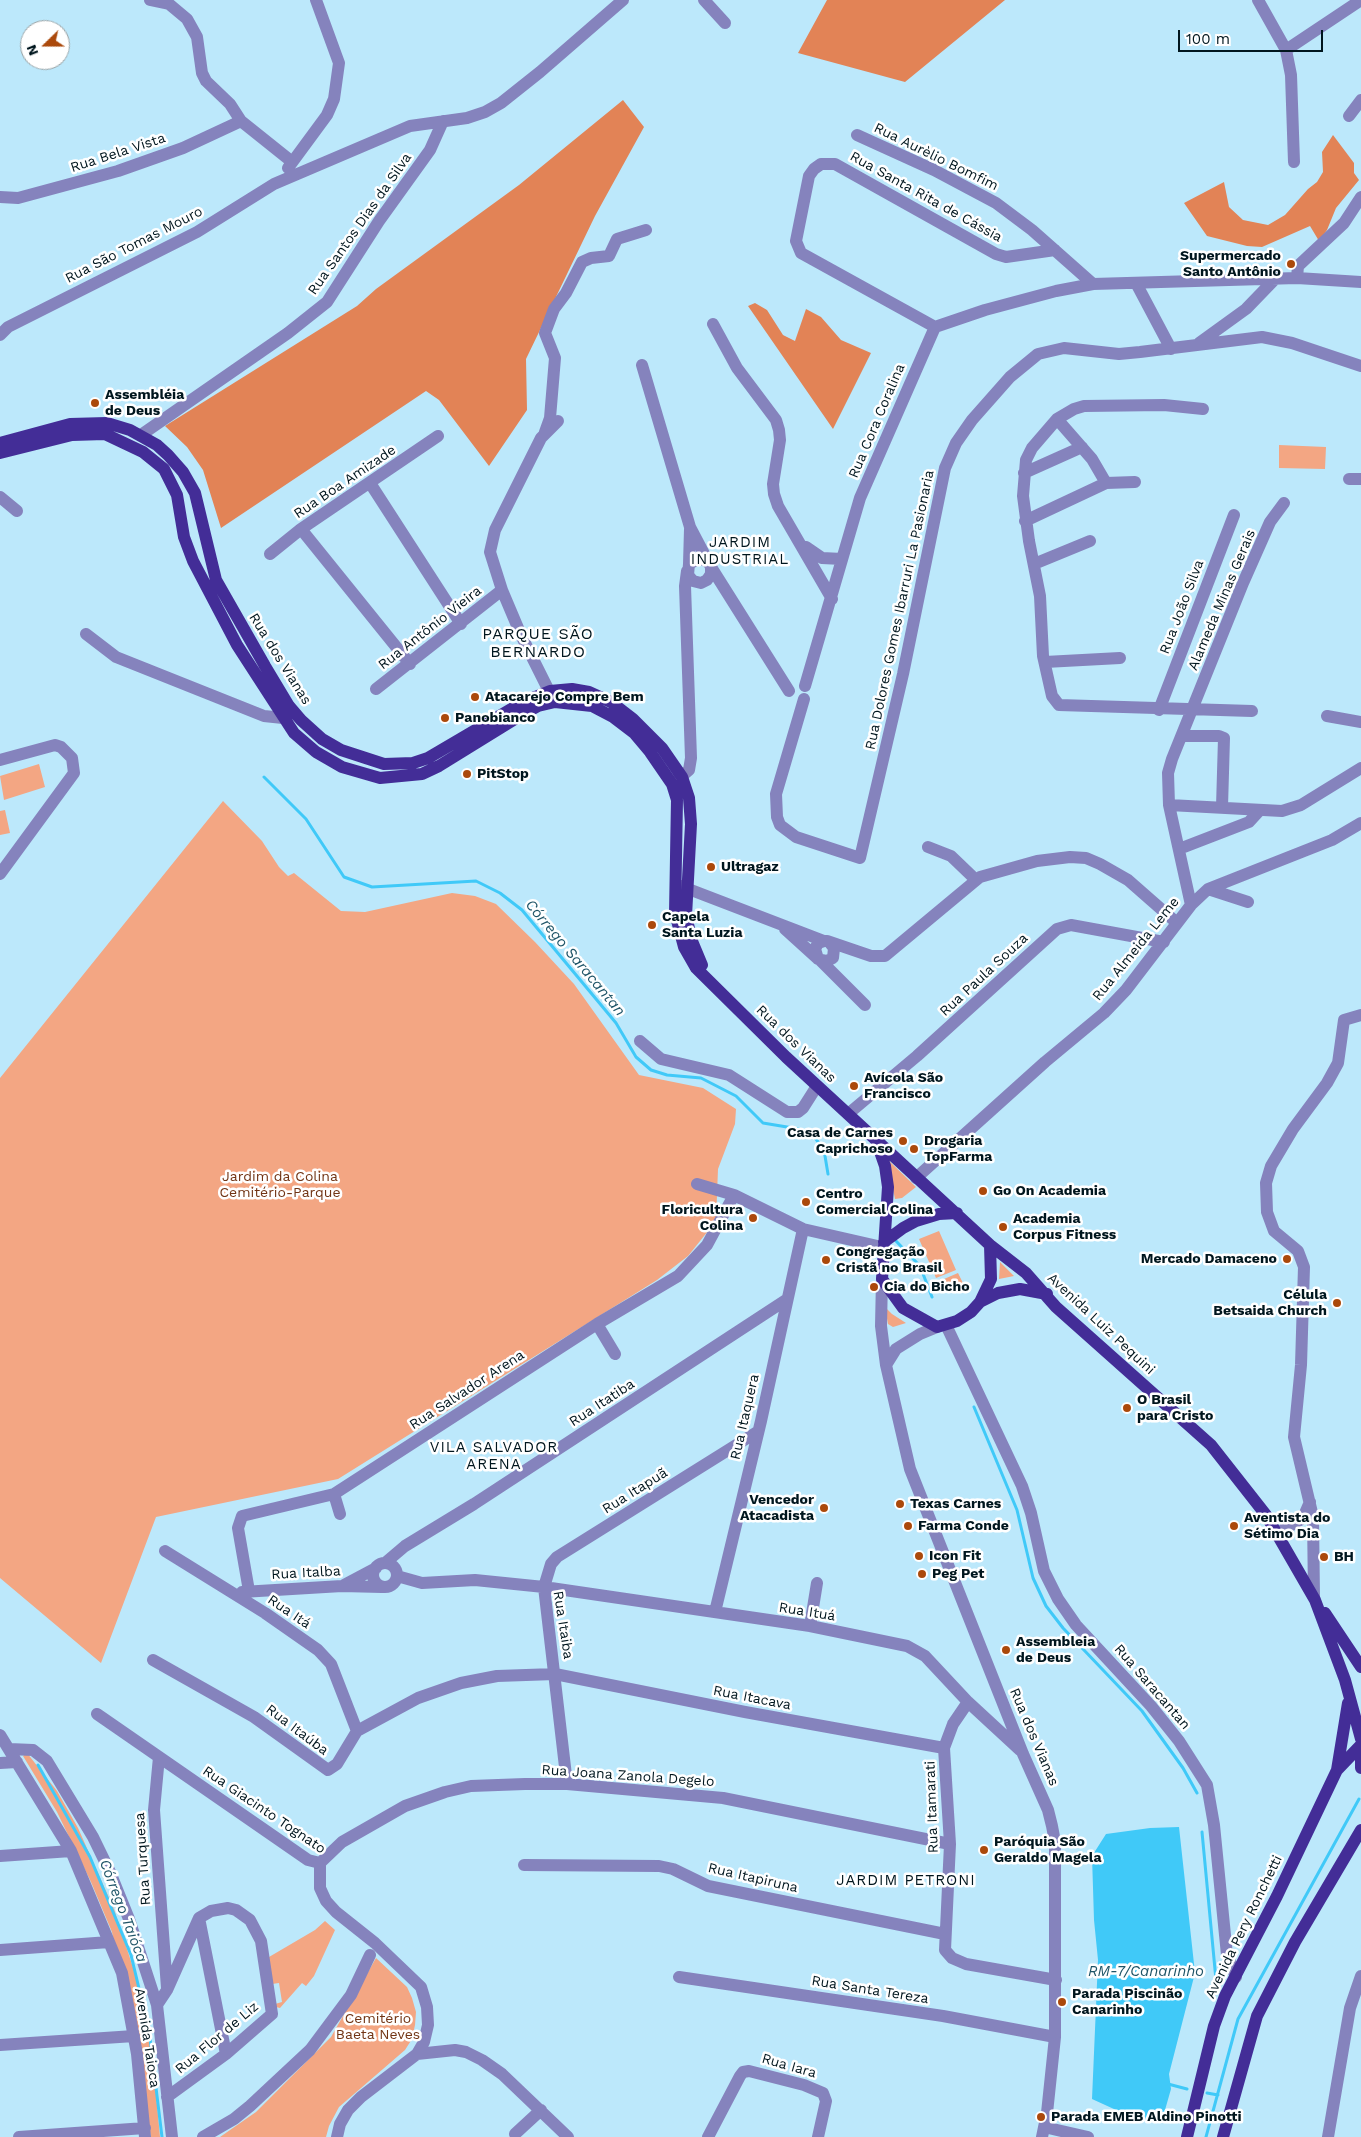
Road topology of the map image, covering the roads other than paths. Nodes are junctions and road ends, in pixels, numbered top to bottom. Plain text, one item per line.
1 (150, 0) edge
2 (316, 0) edge
3 (623, 0) edge
4 (704, 0) edge
5 (1258, 0) edge
6 (1361, 0) edge
7 (725, 23) dead end
8 (1286, 50) junction
9 (1361, 100) edge
10 (1349, 116) dead end
11 (242, 121) junction
12 (443, 121) junction
13 (857, 135) dead end
14 (291, 162) junction
15 (1294, 162) dead end
16 (281, 181) junction
17 (0, 197) edge
18 (1361, 197) edge
19 (646, 230) dead end
20 (1055, 250) junction
21 (1297, 278) junction
22 (1274, 280) junction
23 (1361, 282) edge
24 (1136, 283) junction
25 (1093, 284) junction
26 (712, 324) dead end
27 (935, 327) junction
28 (0, 335) edge
29 (1194, 345) junction
30 (1171, 349) junction
31 (642, 365) dead end
32 (1361, 366) edge
33 (1203, 409) dead end
34 (1056, 420) junction
35 (558, 421) dead end
36 (116, 431) junction
37 (141, 436) junction
38 (438, 436) dead end
39 (542, 436) junction
40 (0, 443) edge
41 (1082, 447) junction
42 (0, 453) edge
43 (1024, 473) junction
44 (1135, 482) dead end
45 (370, 483) junction
46 (1106, 483) junction
47 (0, 497) edge
48 (1284, 503) dead end
49 (17, 511) dead end
50 (1234, 515) dead end
51 (1025, 521) junction
52 (690, 527) junction
53 (301, 529) junction
54 (1090, 541) dead end
55 (802, 544) junction
56 (270, 554) dead end
57 (842, 559) junction
58 (709, 564) junction
59 (1034, 564) junction
60 (688, 568) junction
61 (700, 582) junction
62 (502, 590) junction
63 (832, 599) junction
64 (732, 601) junction
65 (687, 610) junction
66 (461, 624) junction
67 (86, 634) dead end
68 (1120, 658) dead end
69 (1045, 662) junction
70 (410, 664) junction
71 (376, 689) dead end
72 (804, 693) junction
73 (553, 697) junction
74 (1159, 710) junction
75 (1252, 711) dead end
76 (1191, 713) junction
77 (1326, 716) dead end
78 (283, 718) junction
79 (1361, 722) edge
80 (1183, 734) junction
81 (0, 760) edge
82 (1361, 768) edge
83 (677, 781) junction
84 (776, 794) joint
85 (1169, 805) junction
86 (1222, 807) junction
87 (1260, 810) junction
88 (1361, 823) edge
89 (928, 847) dead end
90 (1179, 849) junction
91 (0, 874) edge
92 (976, 880) junction
93 (681, 887) junction
94 (1208, 889) junction
95 (1248, 902) dead end
96 (1191, 905) junction
97 (1178, 922) junction
98 (781, 926) junction
99 (827, 942) junction
100 (1164, 942) junction
101 (819, 959) junction
102 (865, 1005) dead end
103 (1361, 1015) edge
104 (640, 1041) dead end
105 (817, 1086) junction
106 (848, 1114) junction
107 (876, 1140) junction
108 (916, 1178) junction
109 (697, 1184) dead end
110 (734, 1195) junction
111 (957, 1214) junction
112 (803, 1229) junction
113 (883, 1245) junction
114 (990, 1245) junction
115 (882, 1279) junction
116 (1047, 1294) junction
117 (786, 1300) junction
118 (980, 1302) junction
119 (596, 1324) junction
120 (941, 1326) junction
121 (615, 1354) dead end
122 (886, 1365) junction
123 (757, 1432) junction
124 (334, 1494) junction
125 (1310, 1502) junction
126 (340, 1514) dead end
127 (1292, 1526) junction
128 (1278, 1533) junction
129 (1315, 1550) junction
130 (165, 1551) dead end
131 (1295, 1564) junction
132 (381, 1565) junction
133 (390, 1583) junction
134 (817, 1584) dead end
135 (342, 1586) junction
136 (544, 1587) junction
137 (276, 1590) junction
138 (249, 1591) junction
139 (232, 1594) junction
140 (1314, 1599) junction
141 (715, 1612) junction
142 (265, 1613) junction
143 (810, 1626) junction
144 (153, 1660) dead end
145 (1361, 1667) edge
146 (555, 1674) junction
147 (1348, 1692) junction
148 (968, 1702) junction
149 (97, 1714) dead end
150 (357, 1731) junction
151 (0, 1735) edge
152 (1361, 1739) edge
153 (1361, 1745) edge
154 (944, 1748) junction
155 (9, 1749) junction
156 (1361, 1749) edge
157 (1023, 1754) junction
158 (159, 1757) junction
159 (16, 1762) junction
160 (0, 1763) edge
161 (1361, 1768) edge
162 (1337, 1770) junction
163 (567, 1784) junction
164 (1361, 1830) edge
165 (950, 1844) junction
166 (70, 1851) junction
167 (0, 1856) edge
168 (320, 1863) junction
169 (524, 1865) dead end
170 (199, 1918) junction
171 (944, 1934) junction
172 (109, 1942) junction
173 (0, 1950) edge
174 (370, 1955) dead end
175 (1361, 1976) edge
176 (679, 1977) dead end
177 (1236, 1977) junction
178 (1056, 1980) junction
179 (167, 1990) junction
180 (157, 2005) junction
181 (134, 2036) junction
182 (1055, 2037) junction
183 (0, 2044) edge
184 (226, 2054) junction
185 (417, 2054) junction
186 (167, 2097) junction
187 (541, 2110) junction
188 (1043, 2132) edge
189 (145, 2133) edge
190 (515, 2134) dead end
191 (53, 2136) edge
192 (19, 2137) edge
193 (172, 2137) edge
194 (203, 2137) edge
195 (337, 2137) edge
196 (568, 2137) edge
197 (708, 2137) edge
198 (818, 2137) edge
199 (1088, 2137) edge
200 (1186, 2137) edge
201 (1223, 2137) edge
202 (1328, 2137) edge

1 - 11 street
2 - 14 street
3 - 12 street, Rua São Tomas Mouro
4 - 7 street
5 - 8 street
6 - 8 street
8 - 15 street
9 - 10 street
11 - 14 street
11 - 17 street, Rua Bela Vista
12 - 16 street, Rua São Tomas Mouro
12 - 37 street, Rua Santos Dias da Silva
13 - 20 street, Rua Aurèlio Bomfim
14 - 16 street
16 - 28 street, Rua São Tomas Mouro
18 - 21 street
19 - 39 street
20 - 25 street, Rua Aurèlio Bomfim
20 - 27 street, Rua Santa Rita de Cássia
21 - 22 street
21 - 23 street
22 - 24 street
22 - 29 street
24 - 25 street
24 - 30 street
25 - 27 street
26 - 55 street
27 - 57 street, Rua Cora Coralina
29 - 30 street, Rua Dolores Gomes Ibarruri La Pasionaria
29 - 32 street, Rua Dolores Gomes Ibarruri La Pasionaria
30 - 84 street, Rua Dolores Gomes Ibarruri La Pasionaria
31 - 52 street
33 - 34 street
34 - 41 street
34 - 43 street
35 - 39 street
36 - 37 main road, Rua dos Vianas
36 - 40 main road, Rua dos Vianas
36 - 42 main road, Rua dos Vianas
36 - 78 main road, Rua dos Vianas
37 - 73 main road, Rua dos Vianas
38 - 45 street, Rua Boa Amizade
39 - 62 street
41 - 43 street
41 - 46 street
43 - 51 street
44 - 46 street
45 - 53 street, Rua Boa Amizade
45 - 66 street
46 - 51 street
47 - 49 street
48 - 76 street, Alameda Minas Gerais
50 - 74 street, Rua João Silva
51 - 59 street
52 - 58 street
52 - 60 street
53 - 56 street, Rua Boa Amizade
53 - 70 street
54 - 59 street
55 - 57 street
55 - 63 street
57 - 63 street, Rua Cora Coralina
58 - 60 street
58 - 61 street
58 - 64 street
59 - 69 street
60 - 61 street
60 - 65 street
61 - 64 street
61 - 65 street
62 - 66 street, Rua Antônio Vieira
62 - 73 street
63 - 72 street, Rua Cora Coralina
64 - 72 street
65 - 83 street
66 - 70 street, Rua Antônio Vieira
67 - 78 street
68 - 69 street
69 - 74 street
70 - 71 street, Rua Antônio Vieira
72 - 84 street, Rua Cora Coralina
73 - 78 main road, Rua dos Vianas
73 - 83 main road, Rua dos Vianas
74 - 76 street
75 - 76 street
76 - 80 street, Alameda Minas Gerais
77 - 79 street
80 - 85 street, Alameda Minas Gerais
80 - 86 street
81 - 91 street
82 - 87 street
83 - 93 main road, Rua dos Vianas
85 - 86 street
85 - 90 street, Alameda Minas Gerais
86 - 87 street
87 - 90 street
88 - 94 street, Rua Almeida Leme
89 - 92 street
90 - 96 street, Alameda Minas Gerais
92 - 97 street
92 - 99 street
93 - 98 street
93 - 105 main road, Rua dos Vianas
94 - 95 street
94 - 96 street, Rua Almeida Leme
96 - 97 street, Rua Almeida Leme
97 - 100 street, Rua Almeida Leme
98 - 99 street
98 - 101 street
99 - 101 street
100 - 106 street, Rua Paula Souza
100 - 108 street, Rua Almeida Leme
101 - 102 street
103 - 125 street
104 - 105 street
105 - 106 main road, Rua dos Vianas
106 - 107 main road, Rua dos Vianas
107 - 108 main road, Avenida Luiz Pequini
107 - 113 main road, Rua dos Vianas
108 - 111 main road, Avenida Luiz Pequini
109 - 110 street
110 - 112 street
110 - 119 street, Rua Salvador Arena
111 - 113 main road
111 - 114 main road, Avenida Luiz Pequini
112 - 113 street
112 - 117 street, Rua Itaquera
113 - 115 main road, Rua dos Vianas
114 - 116 main road, Avenida Luiz Pequini
114 - 118 main road
115 - 120 main road
115 - 122 street, Rua dos Vianas
116 - 118 main road
116 - 128 main road, Avenida Luiz Pequini
117 - 123 street, Rua Itaquera
117 - 132 street, Rua Itatiba
118 - 120 main road
119 - 121 street
119 - 124 street, Rua Salvador Arena
120 - 122 street
120 - 177 street, Rua Saracantan
122 - 157 street, Rua dos Vianas
123 - 136 street, Rua Itapuã
123 - 141 street, Rua Itaquera
124 - 126 street
124 - 138 street, Rua Salvador Arena
125 - 127 street
125 - 129 street
127 - 128 street
127 - 129 street
128 - 131 main road, Avenida Luiz Pequini
129 - 131 street
129 - 140 street
130 - 139 street, Rua Itá
131 - 140 main road, Avenida Luiz Pequini
132 - 133 street
132 - 133 street
132 - 135 street, Rua Itatiba
133 - 135 street, Rua Italba
133 - 136 street, Rua Itaiba
134 - 143 street
135 - 137 street, Rua Italba
136 - 141 street, Rua Ituá
136 - 146 street, Rua Itaiba
137 - 138 street, Rua Italba
137 - 142 street
138 - 139 street, Rua Italba
139 - 142 street, Rua Itá
140 - 145 main road, Avenida Luiz Pequini
140 - 147 main road, Avenida Luiz Pequini
141 - 143 street, Rua Ituá
142 - 150 street, Rua Itá
143 - 148 street, Rua Ituá
144 - 150 street, Rua Itaúba
146 - 150 street
146 - 154 street, Rua Itacava
146 - 163 street, Rua Itaiba
147 - 152 main road, Avenida Luiz Pequini
147 - 162 main road
148 - 154 street, Rua Itamarati
148 - 157 street, Rua Ituá
149 - 158 street, Rua Giacinto Tognato
151 - 155 street, Avenida Taioca
153 - 162 main road, Avenida Pery Ronchetti
154 - 165 street, Rua Itamarati
155 - 159 street, Avenida Taioca
155 - 180 street
156 - 161 main road
157 - 178 street, Rua dos Vianas
158 - 168 street, Rua Giacinto Tognato
158 - 179 street, Rua Turquesa
159 - 160 street
159 - 166 street, Avenida Taioca
162 - 177 main road, Avenida Pery Ronchetti
163 - 165 street, Rua Joana Zanola Degelo
163 - 168 street, Rua Joana Zanola Degelo
164 - 201 main road
165 - 171 street, Rua Itamarati
166 - 167 street
166 - 172 street, Avenida Taioca
168 - 185 street, Rua Giacinto Tognato
169 - 171 street, Rua Itapiruna
170 - 179 street
170 - 184 street
170 - 184 street, Rua Flor de Liz
171 - 178 street, Rua Itamarati
172 - 173 street
172 - 181 street, Avenida Taioca
174 - 194 street
175 - 202 street
176 - 182 street, Rua Santa Tereza
177 - 200 main road, Avenida Pery Ronchetti
178 - 182 street, Rua dos Vianas
179 - 180 street
180 - 186 street
181 - 183 street
181 - 189 street, Avenida Taioca
182 - 188 street, Rua dos Vianas
184 - 186 street, Rua Flor de Liz
185 - 187 street
185 - 195 street, Rua Giacinto Tognato
186 - 193 street
187 - 190 street
187 - 196 street
188 - 199 street
189 - 191 street
191 - 192 street
197 - 198 street, Rua Iara

